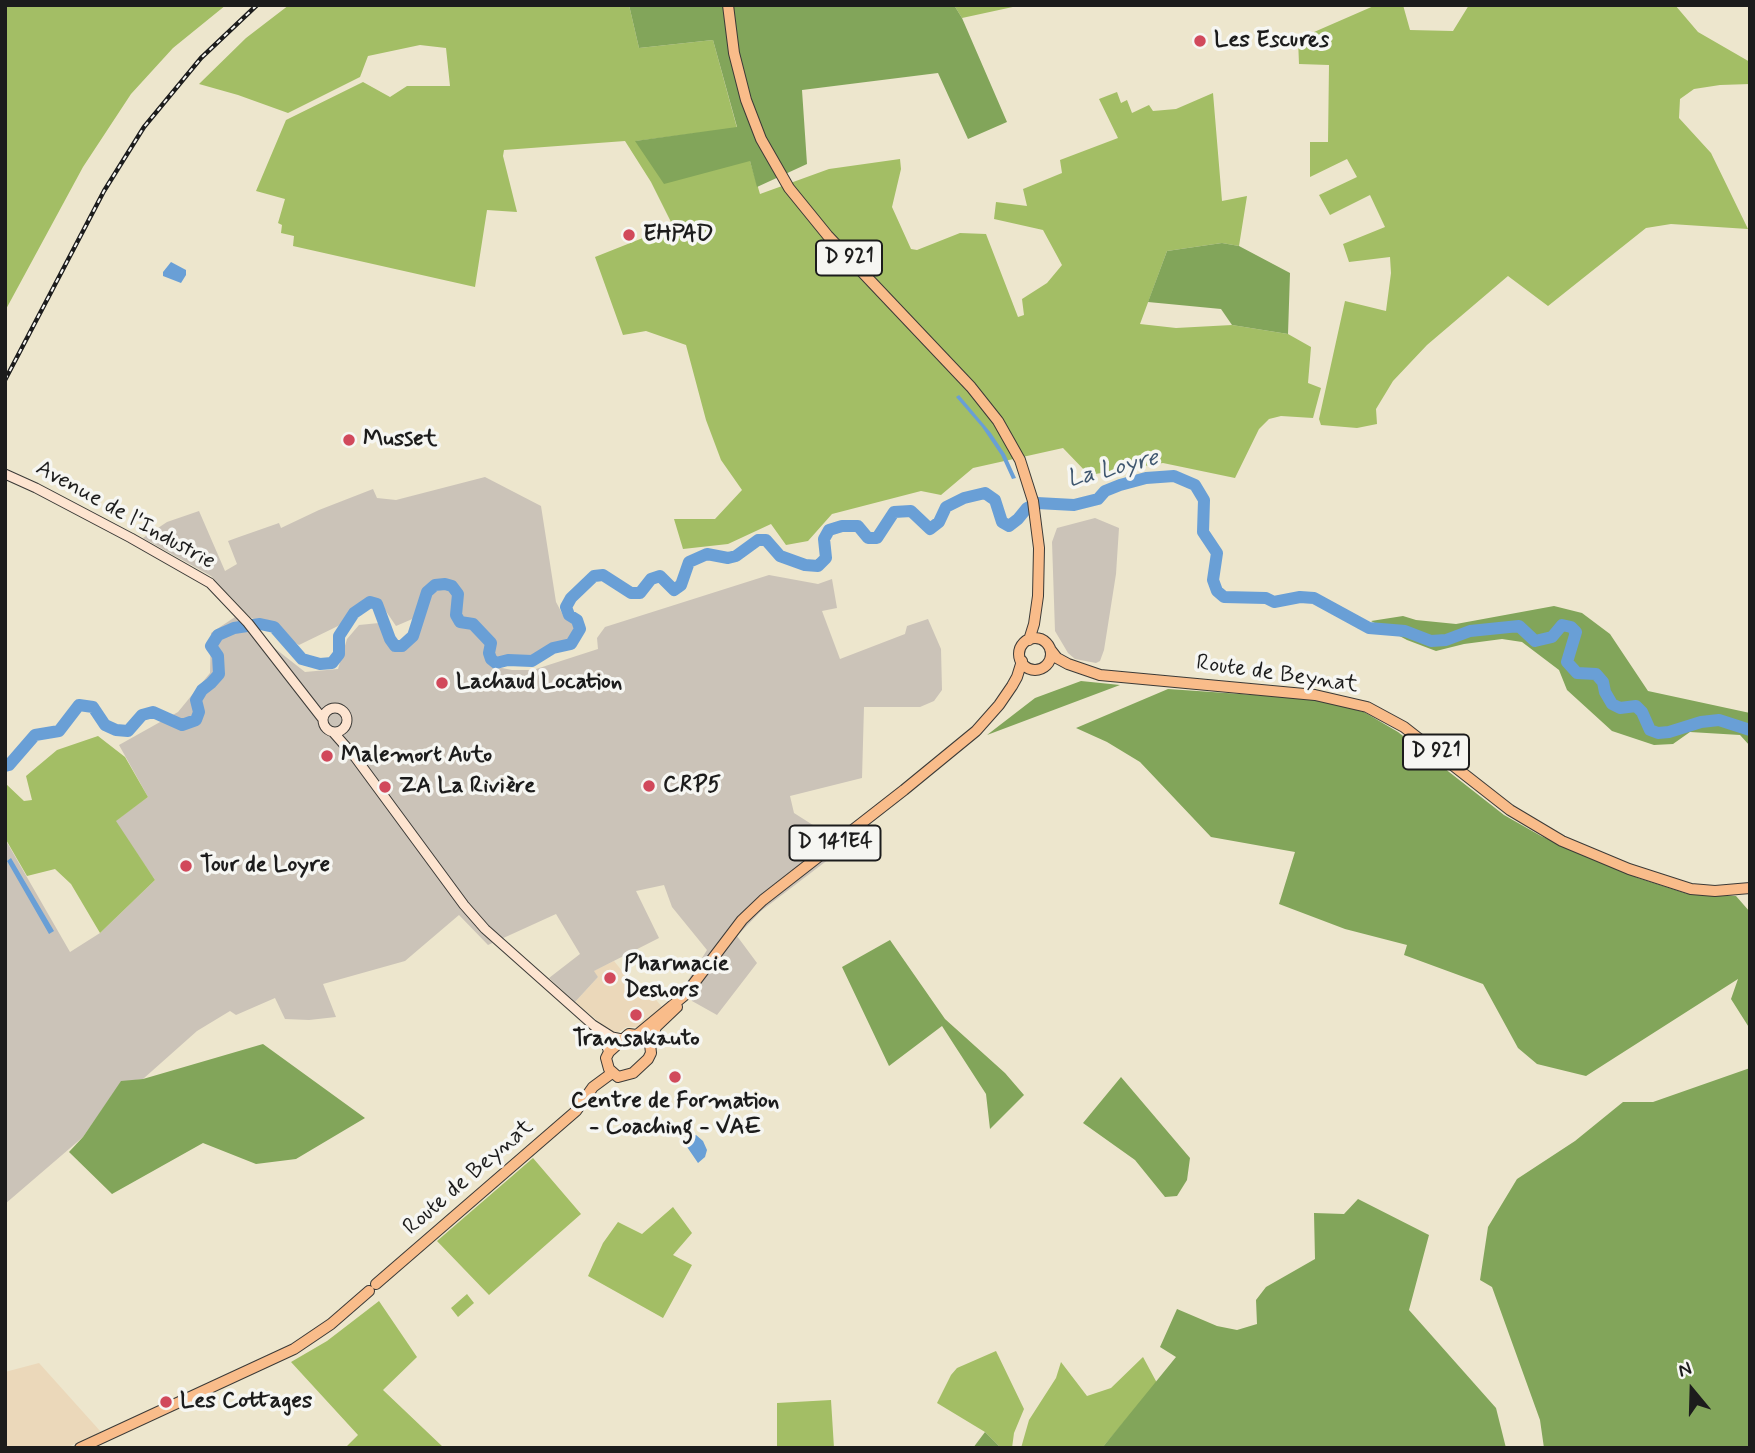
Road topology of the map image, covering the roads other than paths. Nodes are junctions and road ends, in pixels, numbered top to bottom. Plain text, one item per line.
1 (728, 5) edge
2 (5, 474) edge
3 (1038, 596) junction
4 (1028, 640) junction
5 (1048, 646) junction
6 (1021, 661) junction
7 (1041, 668) junction
8 (1100, 675) junction
9 (304, 693) junction
10 (999, 705) junction
11 (330, 708) junction
12 (322, 718) junction
13 (346, 724) junction
14 (333, 732) junction
15 (355, 757) junction
16 (1750, 888) edge
17 (685, 995) junction
18 (593, 1025) junction
19 (638, 1034) junction
20 (622, 1039) junction
21 (649, 1044) junction
22 (609, 1052) junction
23 (606, 1064) junction
24 (612, 1073) junction
25 (585, 1097) junction
26 (80, 1448) edge

1 - 3 main road, D 921
2 - 9 main road, Avenue de l'Industrie
3 - 4 main road, D 921
3 - 5 main road, D 921
4 - 5 main road, D 921
4 - 6 main road, D 921
5 - 7 main road, D 921
5 - 8 main road, Route de Beynat / D 921
6 - 7 main road, D 921
6 - 10 main road, D 141E4
7 - 8 main road, D 921
7 - 10 main road, D 141E4
8 - 16 main road, Route de Beynat / D 921
9 - 11 main road, Avenue de l'Industrie
9 - 12 main road, Avenue de l'Industrie
10 - 17 main road, D 141E4
11 - 12 main road
11 - 13 main road
12 - 14 main road
13 - 14 main road
13 - 15 main road
14 - 15 main road
15 - 18 main road
17 - 19 main road, D 141E4
17 - 21 main road, D 141E4
18 - 20 main road
18 - 22 main road
19 - 20 main road, D 141E4
19 - 21 main road
20 - 22 main road, D 141E4
21 - 24 main road, D 141E4
22 - 23 main road
23 - 24 main road
23 - 25 main road, Route de Beynat
24 - 25 main road, Route de Beynat
25 - 26 main road, Route de Beynat

